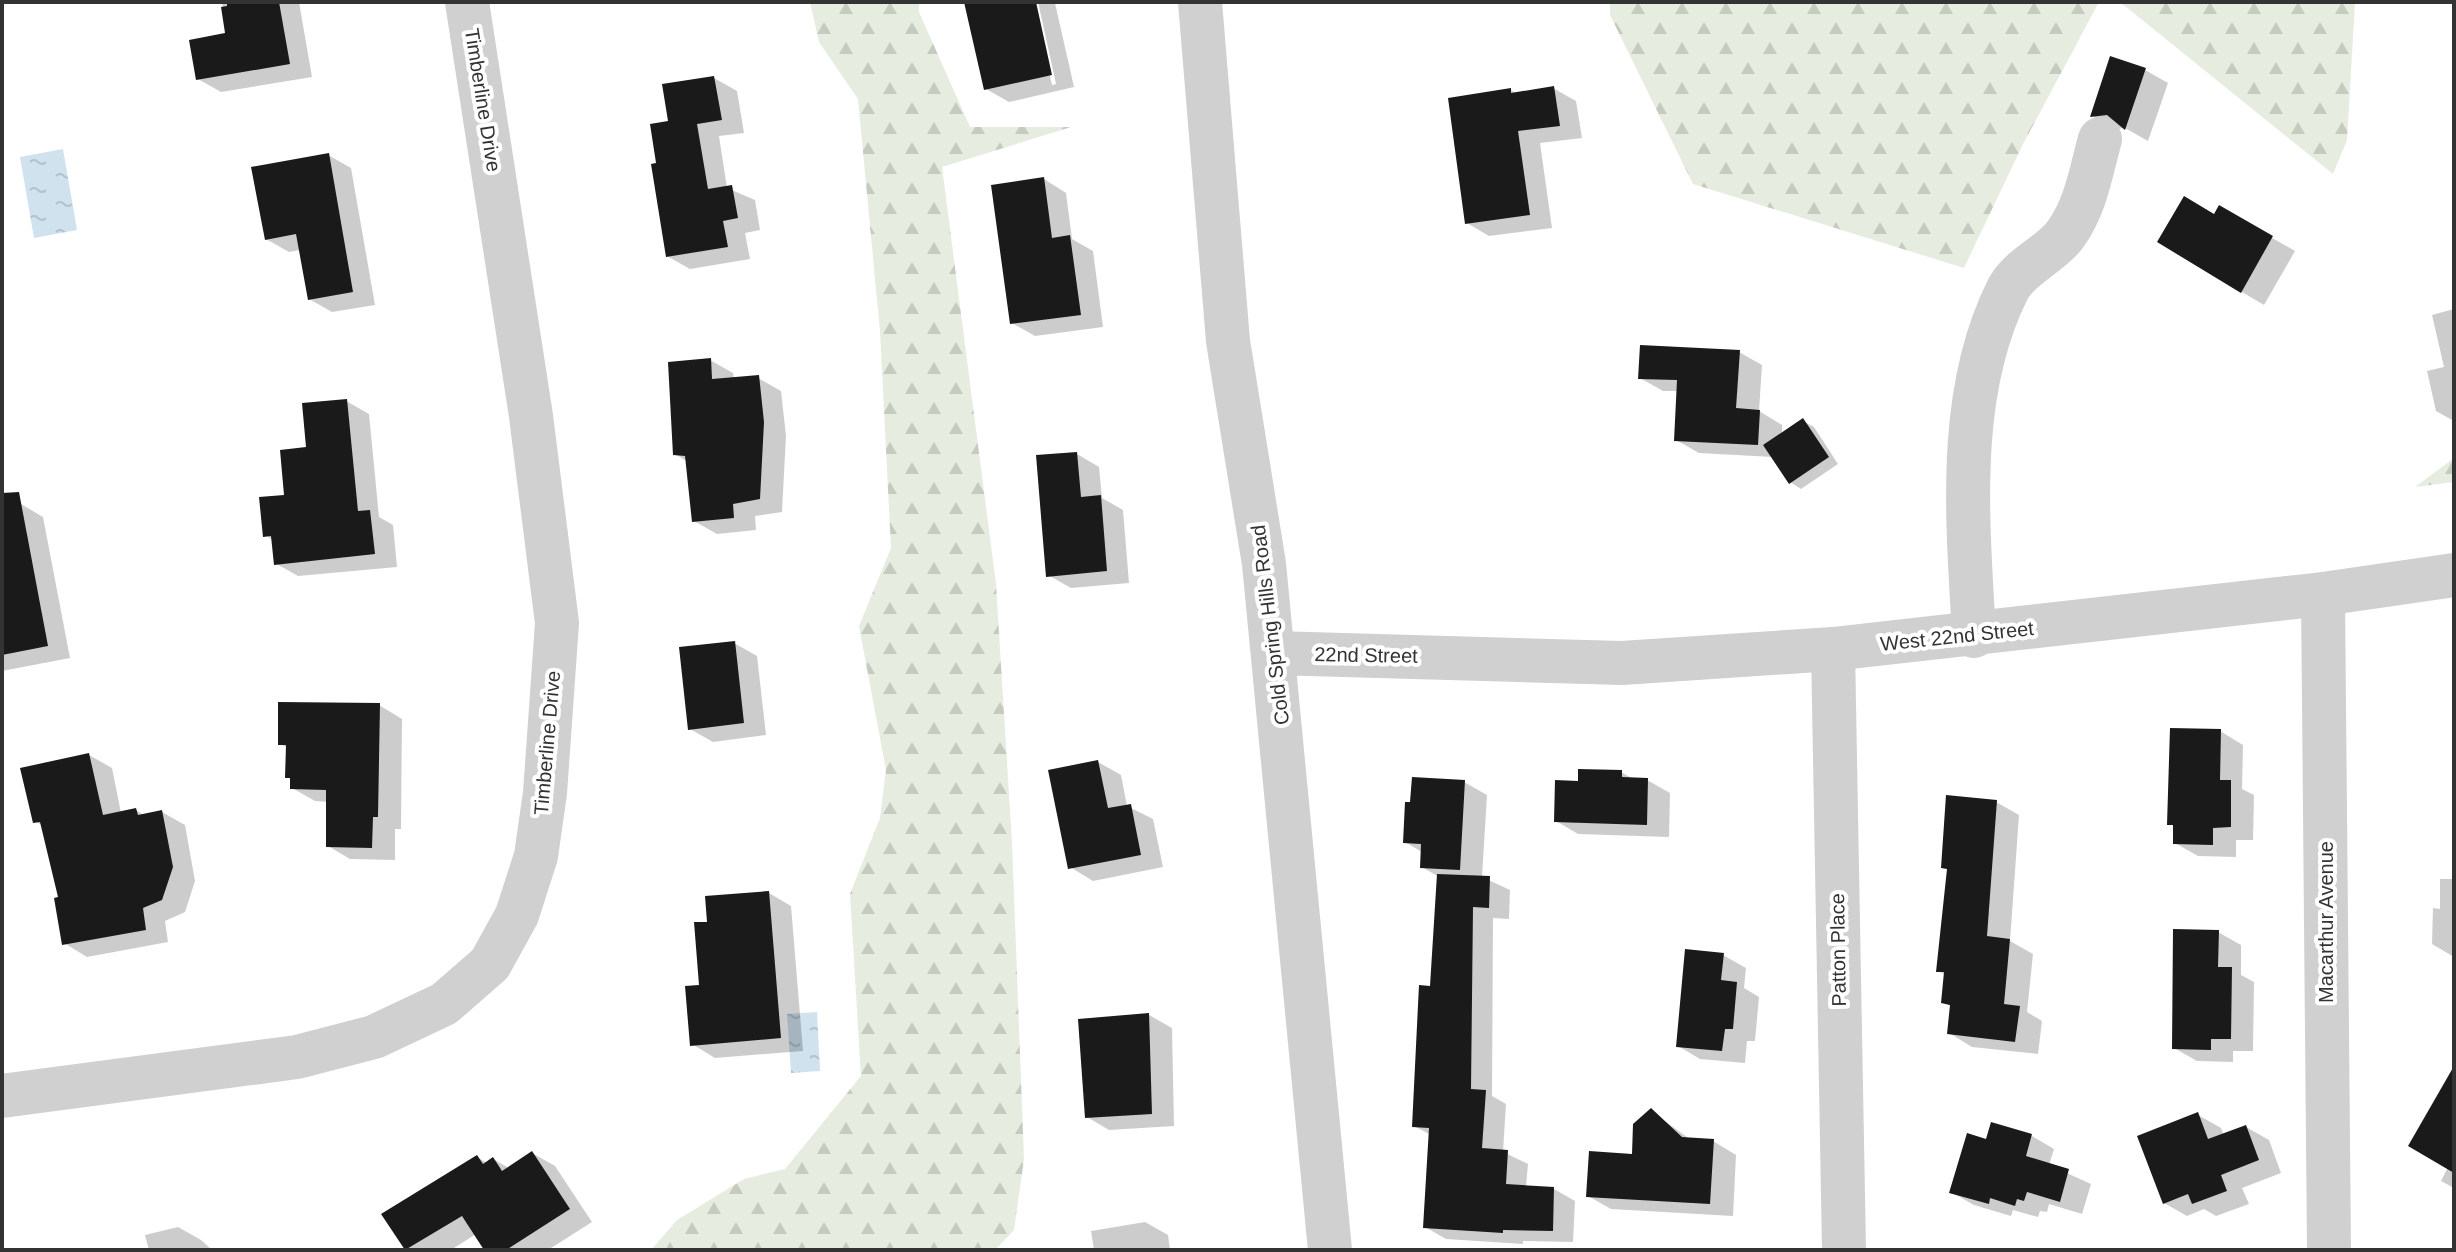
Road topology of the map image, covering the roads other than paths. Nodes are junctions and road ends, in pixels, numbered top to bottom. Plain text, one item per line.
1 (467, 2) edge
2 (1200, 2) edge
3 (2100, 139) dead end
4 (2454, 575) edge
5 (2323, 594) junction
6 (1974, 636) junction
7 (1833, 649) junction
8 (1274, 653) junction
9 (1457, 657) joint
10 (2, 1096) edge
11 (1330, 1250) edge
12 (1844, 1250) edge
13 (2329, 1250) edge

1 - 10 street, Timberline Drive
2 - 8 street, Cold Spring Hills Road
3 - 6 street
4 - 5 street, West 22nd Street
5 - 6 street, West 22nd Street
5 - 13 street, Macarthur Avenue
6 - 7 street, West 22nd Street
7 - 9 street, West 22nd Street
7 - 12 street, Patton Place
8 - 9 street, 22nd Street
8 - 11 street, Cold Spring Hills Road

